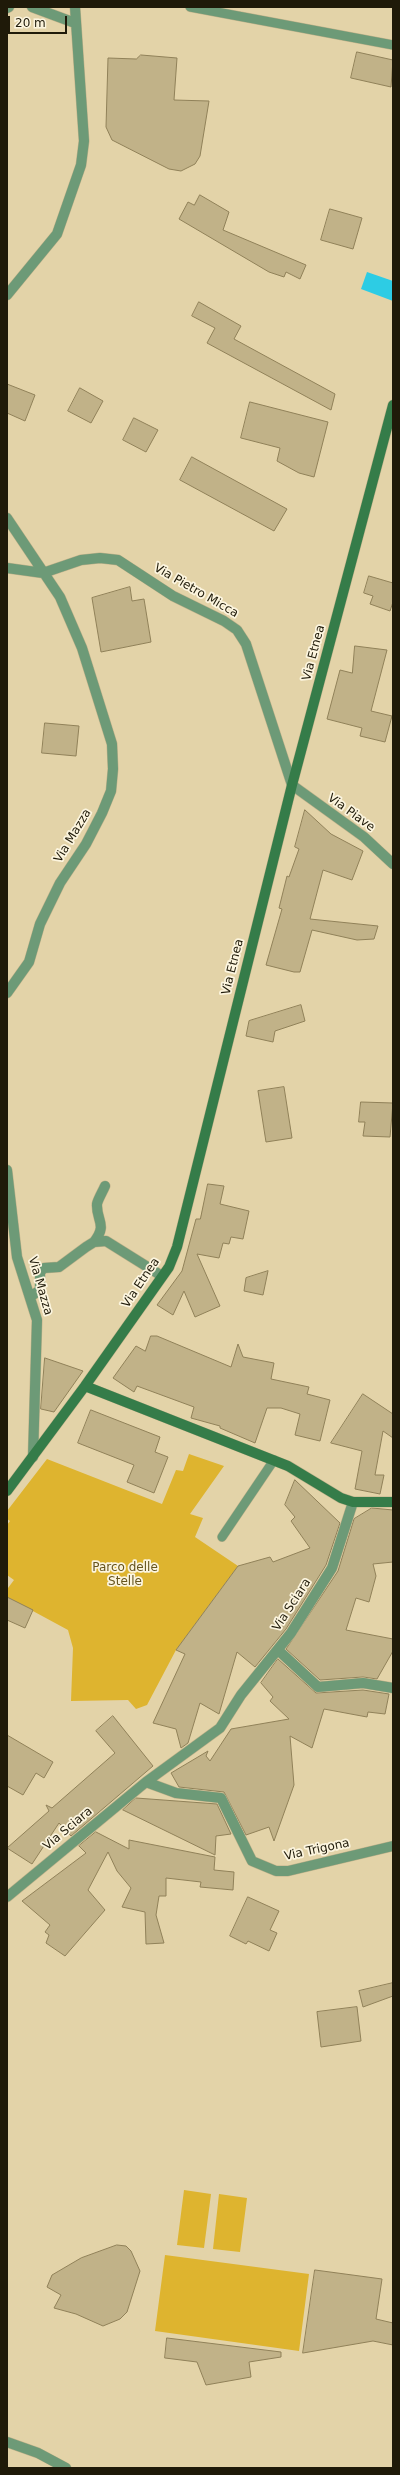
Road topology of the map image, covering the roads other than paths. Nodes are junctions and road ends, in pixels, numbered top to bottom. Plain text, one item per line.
1 (32, 7) edge
2 (75, 7) edge
3 (190, 7) edge
4 (75, 23) junction
5 (393, 46) edge
6 (7, 295) edge
7 (393, 405) edge
8 (7, 518) edge
9 (7, 568) edge
10 (43, 573) junction
11 (292, 785) junction
12 (393, 864) edge
13 (7, 993) edge
14 (7, 1170) edge
15 (105, 1186) dead end
16 (94, 1242) junction
17 (162, 1276) junction
18 (30, 1297) junction
19 (85, 1386) junction
20 (33, 1457) junction
21 (274, 1460) junction
22 (7, 1491) edge
23 (353, 1502) junction
24 (393, 1502) edge
25 (222, 1537) dead end
26 (278, 1650) junction
27 (393, 1688) edge
28 (146, 1782) junction
29 (393, 1846) edge
30 (7, 1896) edge
31 (7, 2442) edge
32 (66, 2468) edge

1 - 4 street
2 - 4 street
3 - 5 lane
4 - 6 street
7 - 11 main road, Via Etnea
8 - 10 street, Via Mazza
9 - 10 street, Via Pietro Micca
10 - 11 street, Via Pietro Micca
10 - 13 street, Via Mazza
11 - 12 street, Via Piave
11 - 17 main road, Via Etnea
14 - 18 street, Via Mazza
15 - 16 street
16 - 17 street
16 - 18 street
17 - 19 main road, Via Etnea
18 - 20 street, Via Mazza
19 - 20 main road, Via Etnea
19 - 21 main road
20 - 22 main road, Via Etnea
21 - 23 main road
21 - 25 lane
23 - 24 main road
23 - 26 street, Via Sciara
26 - 27 street
26 - 28 street, Via Sciara
28 - 29 street, Via Trigona
28 - 30 street, Via Sciara
31 - 32 street

